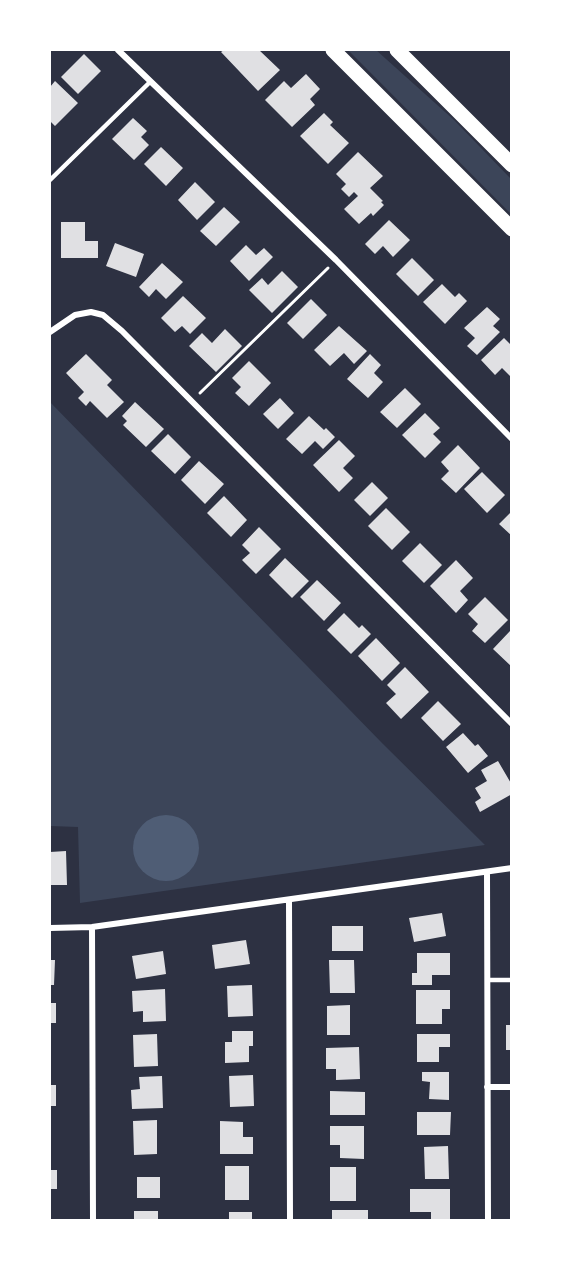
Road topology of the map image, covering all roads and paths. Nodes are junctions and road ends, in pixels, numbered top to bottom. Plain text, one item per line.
1 (118, 50) edge
2 (333, 50) edge
3 (397, 50) edge
4 (150, 82) junction
5 (512, 165) edge
6 (50, 180) edge
7 (512, 229) edge
8 (336, 260) junction
9 (50, 332) edge
10 (191, 401) junction
11 (512, 439) edge
12 (512, 724) edge
13 (512, 868) edge
14 (486, 872) junction
15 (289, 901) junction
16 (92, 927) junction
17 (50, 928) edge
18 (488, 980) junction
19 (512, 980) edge
20 (487, 1087) junction
21 (512, 1087) edge
22 (93, 1221) edge
23 (290, 1221) edge
24 (488, 1221) edge

1 - 4 street
2 - 7 main road
3 - 5 main road
4 - 6 lane
4 - 8 street
8 - 10 path
8 - 11 street
9 - 10 street
10 - 12 street
13 - 14 street
14 - 15 street
14 - 18 street
15 - 16 street
15 - 23 street
16 - 17 street
16 - 22 street
18 - 19 lane
18 - 20 street
20 - 21 street
20 - 24 street

